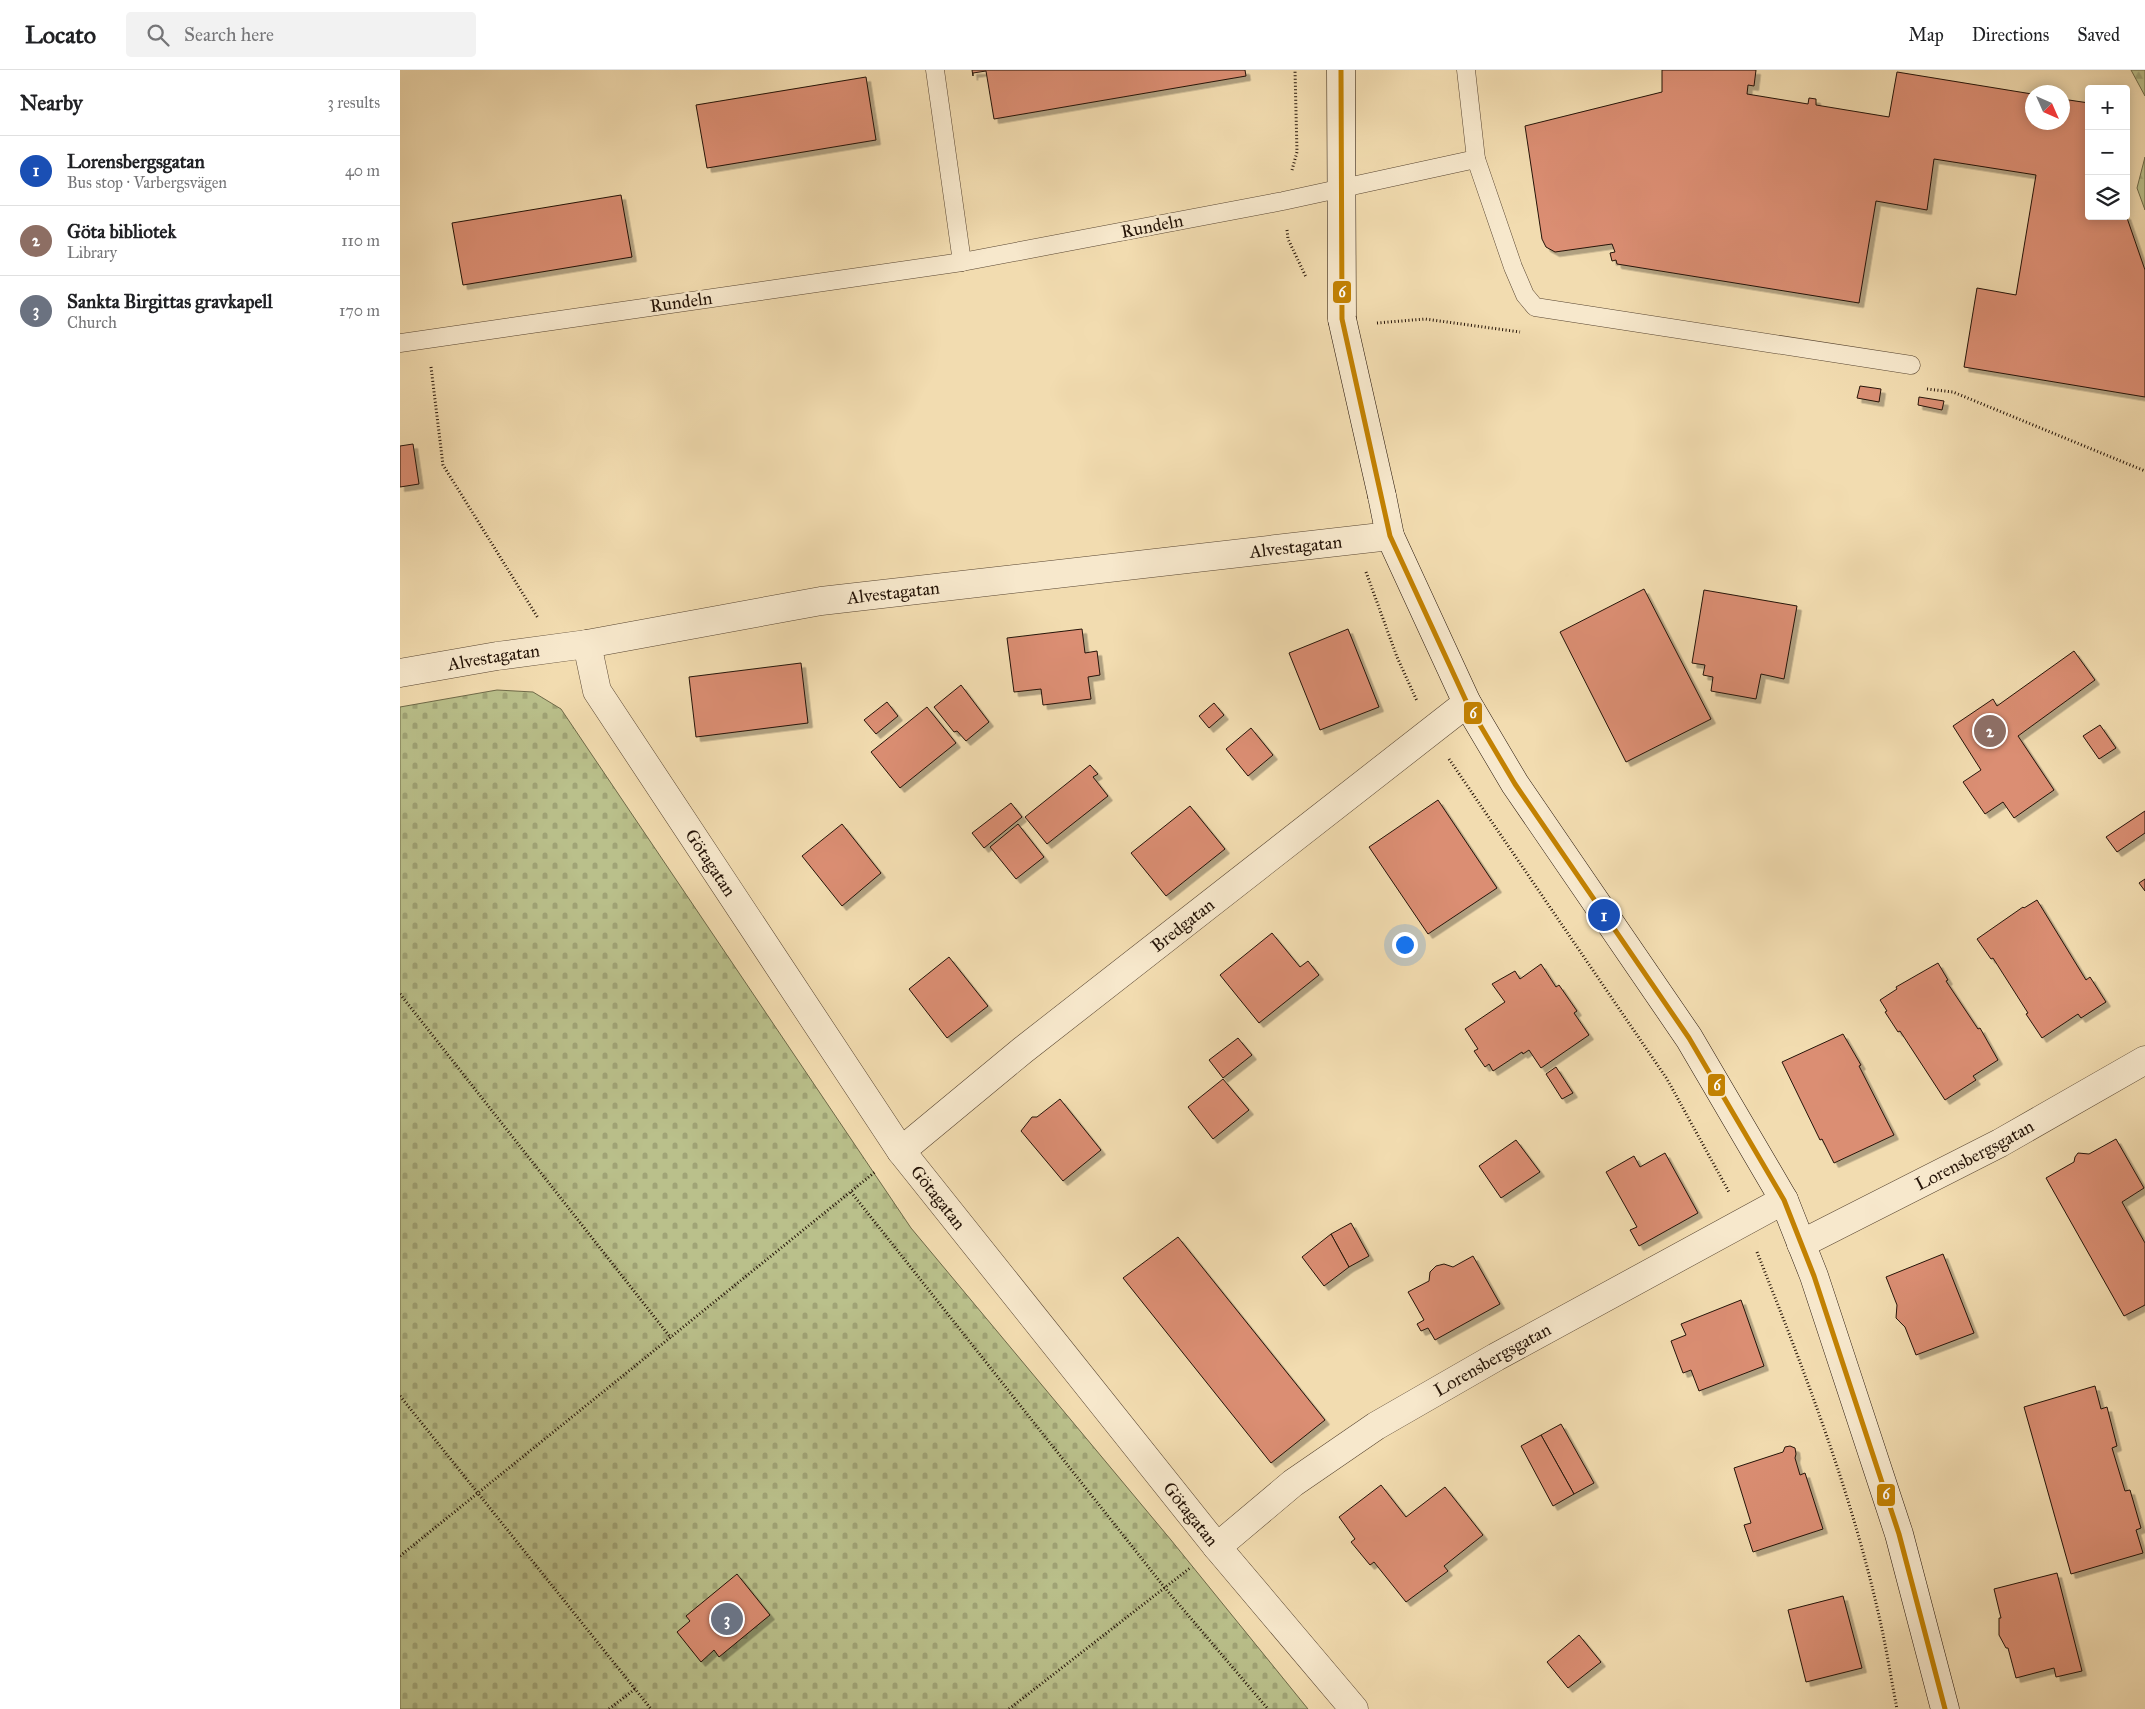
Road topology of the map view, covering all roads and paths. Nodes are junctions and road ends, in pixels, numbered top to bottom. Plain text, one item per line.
1 (935, 70) edge
2 (1340, 70) edge
3 (1466, 70) edge
4 (1476, 159) junction
5 (1341, 189) junction
6 (962, 262) junction
7 (1369, 323) dead end
8 (1523, 333) dead end
9 (427, 339) junction
10 (400, 343) edge
11 (1911, 365) dead end
12 (1924, 388) dead end
13 (2145, 470) edge
14 (1390, 536) junction
15 (1359, 540) junction
16 (530, 604) dead end
17 (587, 644) junction
18 (400, 673) edge
19 (1467, 703) junction
20 (1430, 731) junction
21 (400, 994) edge
22 (2145, 1060) edge
23 (901, 1151) junction
24 (851, 1192) junction
25 (1784, 1200) junction
26 (1744, 1221) junction
27 (1801, 1244) junction
28 (671, 1338) junction
29 (400, 1396) edge
30 (478, 1494) junction
31 (1217, 1547) junction
32 (400, 1556) edge
33 (1165, 1588) junction
34 (635, 1688) junction
35 (1011, 1708) edge
36 (609, 1709) edge
37 (651, 1709) edge
38 (1268, 1709) edge
39 (1354, 1709) edge
40 (1897, 1709) edge
41 (1945, 1709) edge

1 - 6 lane
2 - 5 street
3 - 4 lane
4 - 5 lane, Rundeln
4 - 11 lane
5 - 6 lane, Rundeln
5 - 14 street, bridge
6 - 9 lane, Rundeln
7 - 8 path
9 - 10 lane, Rundeln
9 - 16 path
12 - 13 path
14 - 15 street, Alvestagatan
14 - 19 street
15 - 17 street, Alvestagatan
15 - 20 path
17 - 18 street, Alvestagatan
17 - 23 street, Götagatan
19 - 20 street, Bredgatan
19 - 25 street
20 - 23 street, Bredgatan
20 - 26 path
21 - 28 path
22 - 27 street, Lorensbergsgatan
23 - 24 path
23 - 31 street, Götagatan
24 - 28 path
24 - 33 path
25 - 26 street, Lorensbergsgatan
25 - 27 street
26 - 31 street, Lorensbergsgatan
26 - 40 path
27 - 41 street
28 - 30 path
29 - 30 path
30 - 32 path
30 - 34 path
31 - 33 path
31 - 39 street, Götagatan
33 - 35 path
33 - 38 path
34 - 36 path
34 - 37 path

